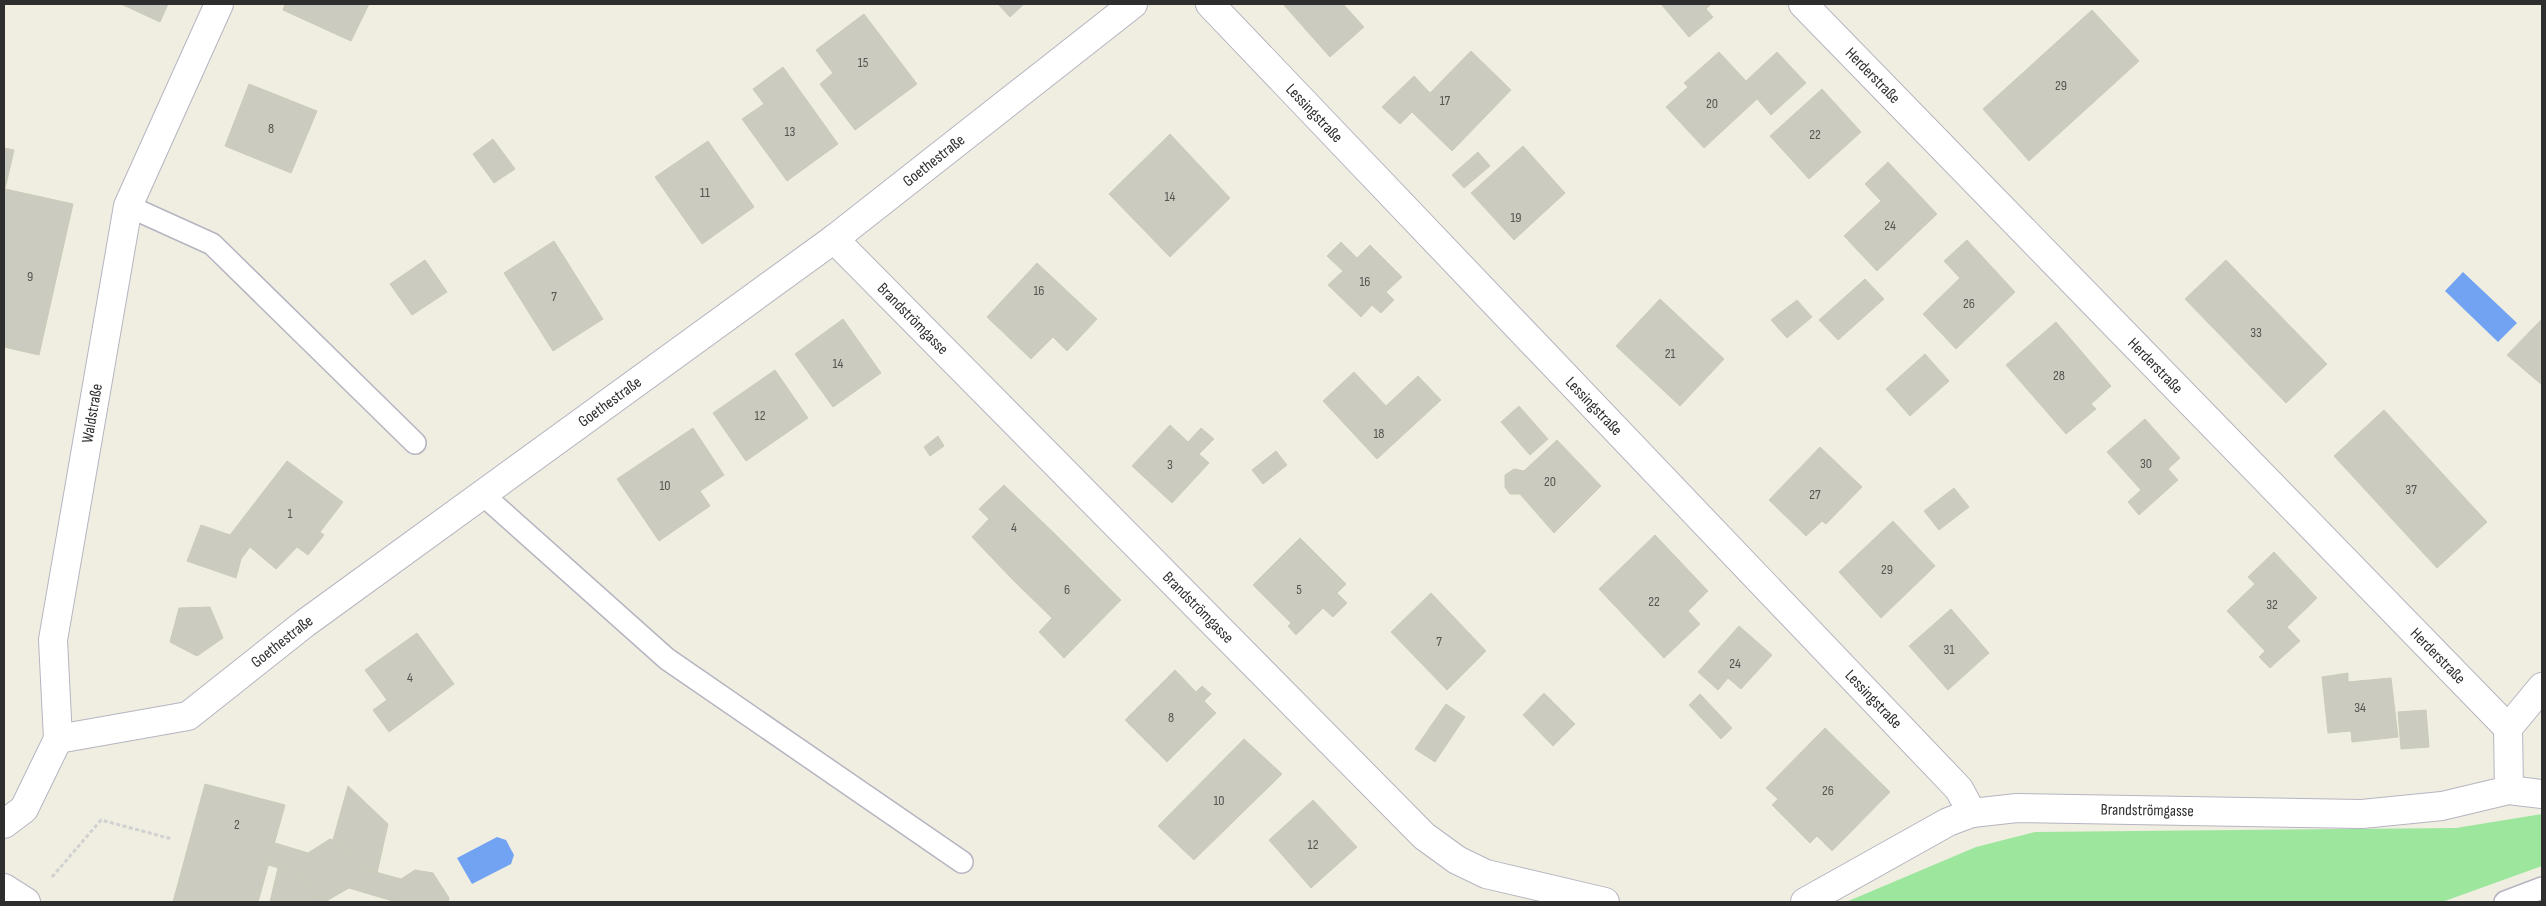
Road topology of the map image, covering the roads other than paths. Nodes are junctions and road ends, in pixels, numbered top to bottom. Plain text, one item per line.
1 (219, 4) edge
2 (1133, 4) edge
3 (1210, 4) edge
4 (1804, 4) edge
5 (128, 206) junction
6 (834, 239) junction
7 (415, 443) dead end
8 (481, 493) junction
9 (2542, 687) edge
10 (2508, 728) junction
11 (58, 739) junction
12 (2509, 790) junction
13 (2542, 794) edge
14 (1972, 813) junction
15 (4, 824) edge
16 (962, 862) dead end
17 (4, 888) edge
18 (2542, 888) edge
19 (26, 902) edge
20 (1605, 902) edge
21 (1805, 902) edge
22 (2505, 902) edge

1 - 5 street, Waldstraße
2 - 6 street, Goethestraße
3 - 14 street, Lessingstraße
4 - 10 street, Herderstraße
5 - 7 lane
5 - 11 street, Waldstraße
6 - 8 street, Goethestraße
6 - 20 street, Brandströmgasse
8 - 11 street, Goethestraße
8 - 16 lane
9 - 10 street
10 - 12 street
11 - 15 street, Waldstraße
12 - 13 street
12 - 14 street, Brandströmgasse
14 - 21 street, Brandströmgasse
17 - 19 street
18 - 22 lane

